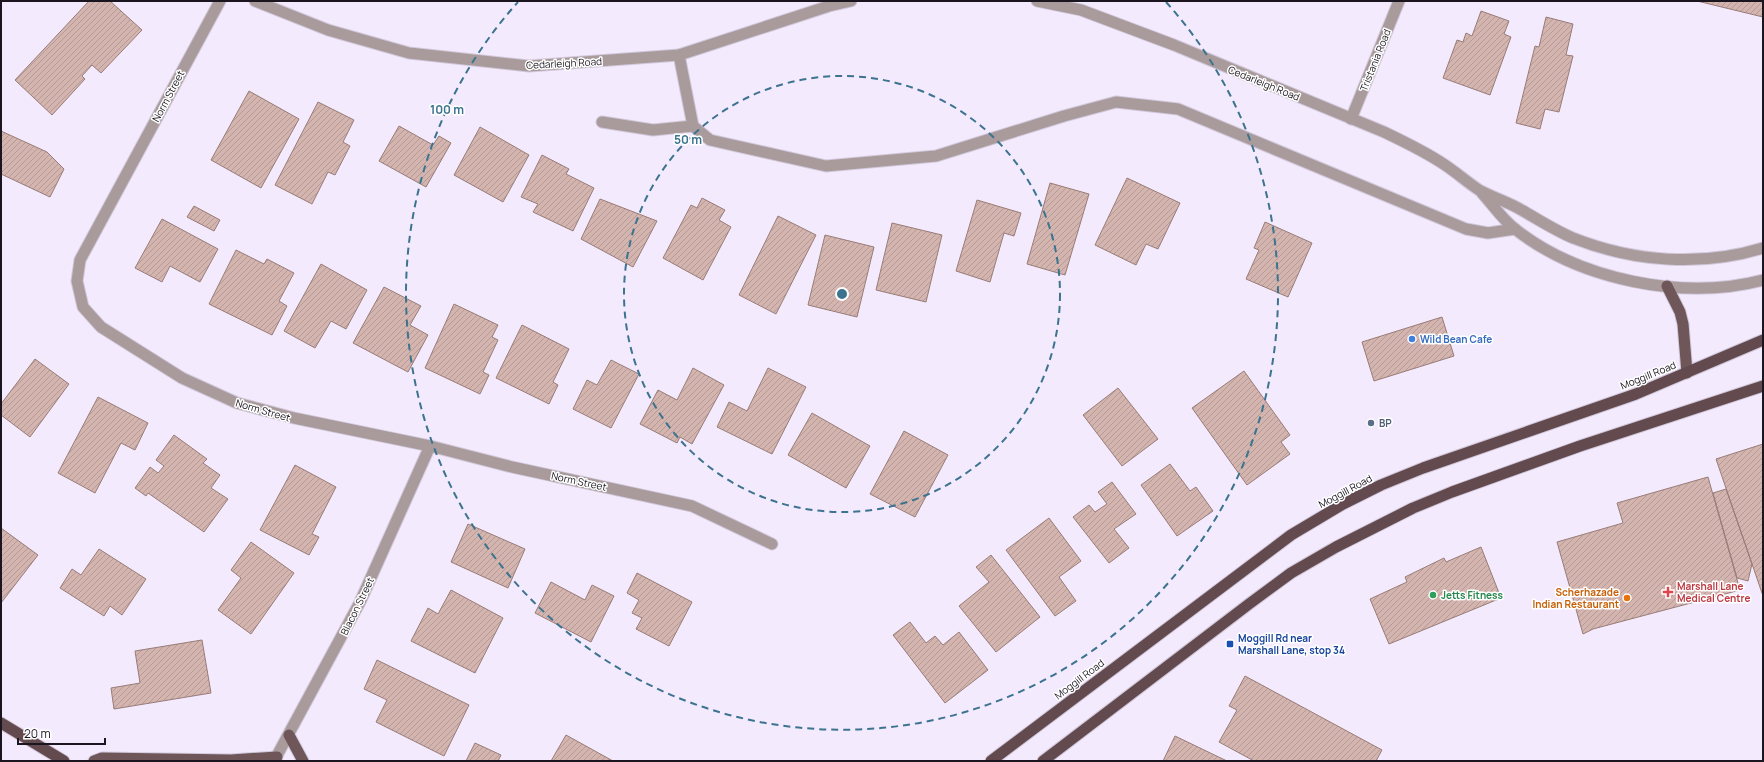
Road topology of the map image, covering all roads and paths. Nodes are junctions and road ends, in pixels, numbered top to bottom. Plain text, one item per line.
1 (220, 1) edge
2 (255, 1) edge
3 (851, 1) edge
4 (1037, 1) edge
5 (1399, 1) edge
6 (679, 54) junction
7 (1351, 119) junction
8 (602, 122) dead end
9 (693, 126) junction
10 (1479, 189) junction
11 (1515, 229) junction
12 (1763, 248) edge
13 (1763, 280) edge
14 (1667, 286) junction
15 (1763, 340) edge
16 (1687, 373) junction
17 (1763, 386) edge
18 (430, 446) junction
19 (772, 544) dead end
20 (1, 723) edge
21 (289, 735) junction
22 (276, 759) edge
23 (64, 761) edge
24 (94, 761) edge
25 (303, 761) edge
26 (991, 761) edge
27 (1043, 761) edge

1 - 18 street, Norm Street
2 - 6 street, Cedarleigh Road
3 - 6 street, Cedarleigh Road
4 - 7 street, Cedarleigh Road
5 - 7 street, Tristania Road
6 - 9 street
7 - 10 street, Cedarleigh Road
8 - 9 street
9 - 11 street
10 - 11 street, Cedarleigh Road
10 - 12 street, Cedarleigh Road
11 - 14 street, Cedarleigh Road
13 - 14 street, Cedarleigh Road
14 - 16 main road
15 - 16 highway, Moggill Road
16 - 26 highway, Moggill Road
17 - 27 highway
18 - 19 street, Norm Street
18 - 21 street, Blacon Street
20 - 23 highway
21 - 22 street, Blacon Street
21 - 25 main road
22 - 24 main road

